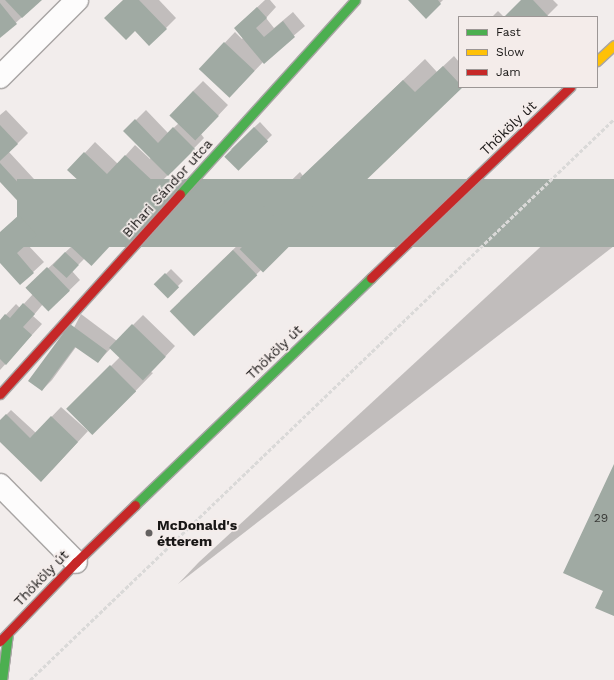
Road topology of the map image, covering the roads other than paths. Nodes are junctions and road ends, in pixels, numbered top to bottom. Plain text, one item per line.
1 (77, 0) edge
2 (356, 0) edge
3 (614, 45) edge
4 (598, 60) edge
5 (0, 77) edge
6 (569, 88) edge
7 (0, 394) edge
8 (0, 485) edge
9 (76, 562) junction
10 (8, 633) junction
11 (0, 641) edge
12 (2, 680) edge

1 - 5 street
2 - 7 street, Bihari Sándor utca
3 - 4 street
6 - 9 street, Thököly út
8 - 9 street
9 - 10 street, Thököly út
10 - 11 street, Thököly út
10 - 12 street

